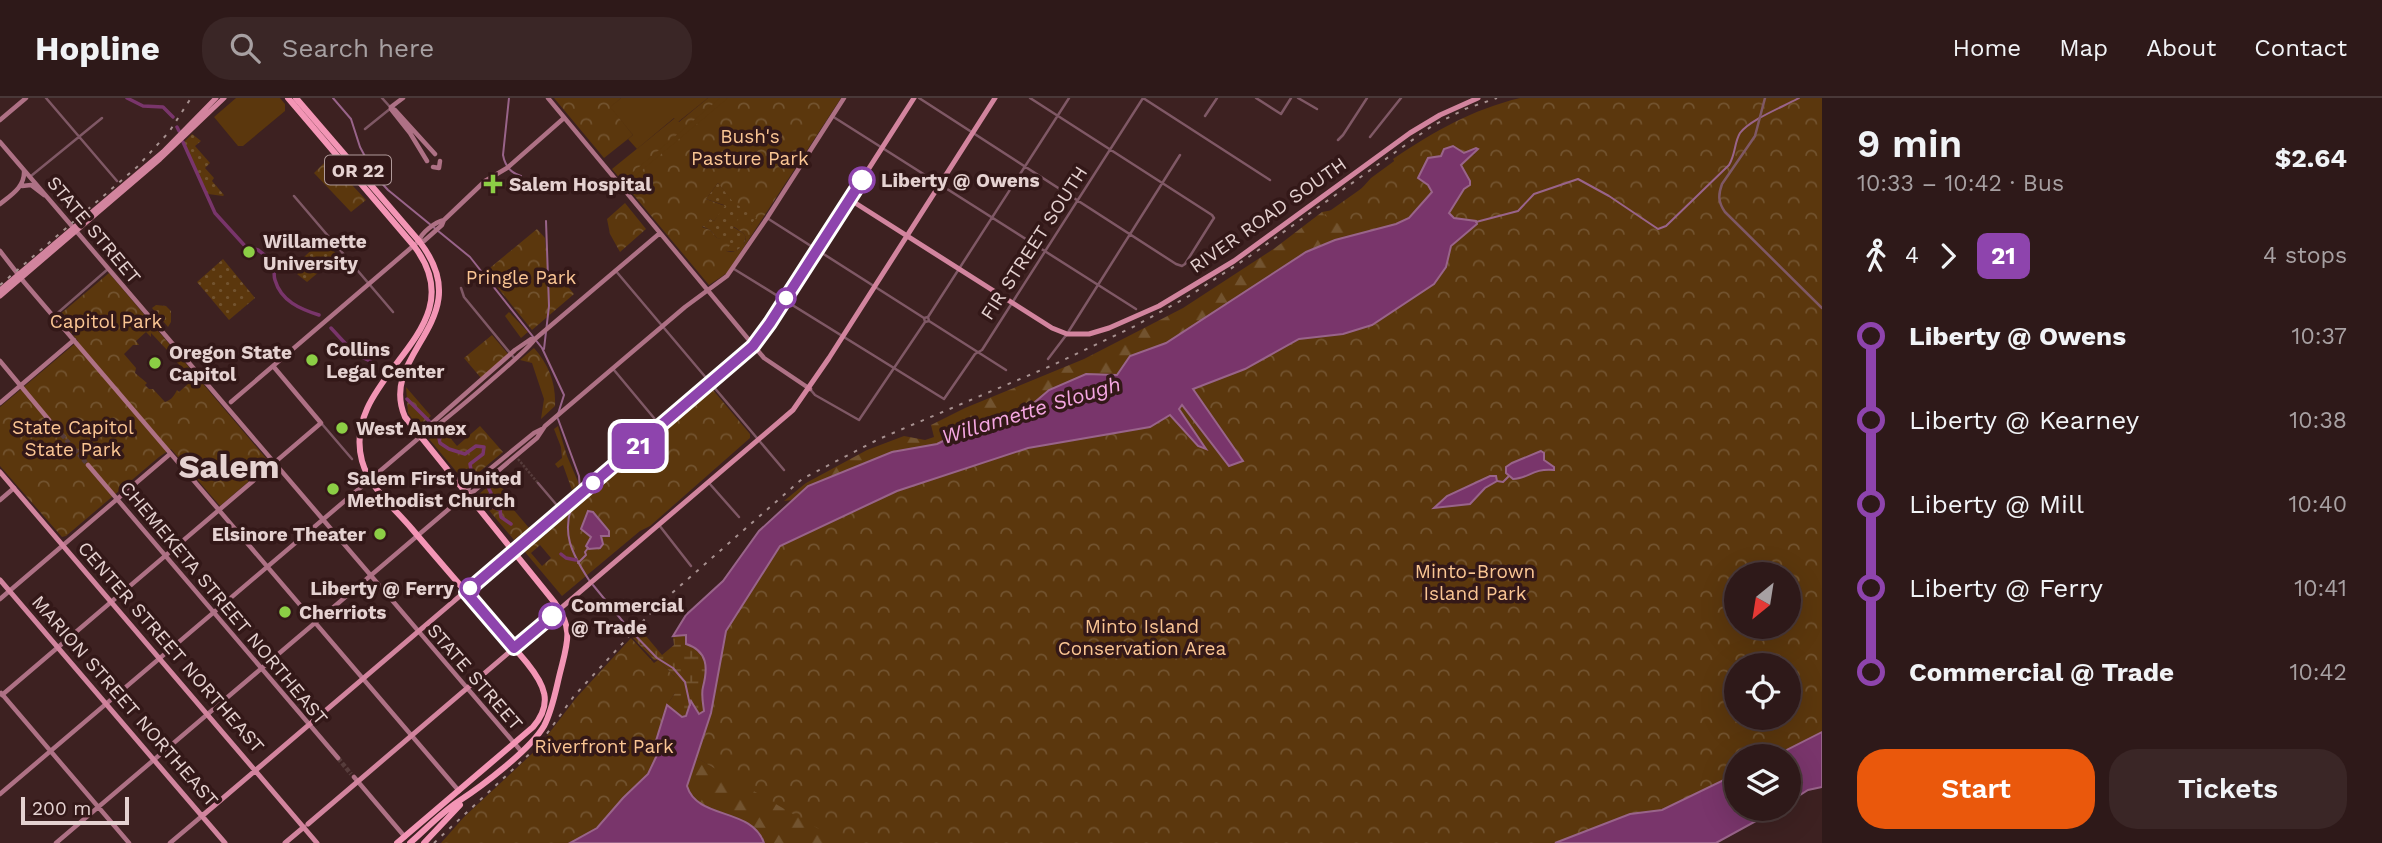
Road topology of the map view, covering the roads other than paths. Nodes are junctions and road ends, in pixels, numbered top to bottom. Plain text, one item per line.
1 (26, 98) edge
2 (46, 98) edge
3 (288, 98) edge
4 (296, 98) edge
5 (382, 98) edge
6 (403, 98) edge
7 (548, 98) edge
8 (844, 98) edge
9 (916, 98) edge
10 (995, 98) edge
11 (1030, 98) edge
12 (1069, 98) edge
13 (1143, 98) edge
14 (1217, 98) edge
15 (1255, 98) edge
16 (1291, 98) edge
17 (1298, 98) edge
18 (1367, 98) edge
19 (1401, 98) edge
20 (1478, 98) edge
21 (1765, 98) edge
22 (217, 100) edge
23 (391, 108) junction
24 (1317, 109) dead end
25 (832, 116) junction
26 (1057, 116) junction
27 (1205, 116) dead end
28 (102, 118) dead end
29 (564, 118) junction
30 (0, 120) edge
31 (365, 129) dead end
32 (972, 133) junction
33 (79, 137) junction
34 (1370, 137) dead end
35 (1338, 140) dead end
36 (0, 142) edge
37 (883, 148) junction
38 (1110, 150) junction
39 (435, 154) dead end
40 (1180, 155) dead end
41 (427, 161) dead end
42 (440, 161) dead end
43 (433, 167) dead end
44 (1025, 167) junction
45 (24, 171) junction
46 (31, 176) junction
47 (1270, 180) dead end
48 (117, 181) dead end
49 (1163, 183) junction
50 (940, 184) junction
51 (21, 186) junction
52 (294, 196) dead end
53 (47, 197) junction
54 (849, 200) junction
55 (1077, 200) junction
56 (0, 204) edge
57 (767, 218) junction
58 (992, 218) junction
59 (75, 230) junction
60 (660, 233) junction
61 (1130, 234) junction
62 (907, 236) junction
63 (417, 243) junction
64 (817, 250) junction
65 (0, 251) edge
66 (1045, 252) junction
67 (734, 268) junction
68 (959, 269) junction
69 (108, 270) junction
70 (615, 270) junction
71 (20, 276) junction
72 (369, 284) junction
73 (1098, 285) junction
74 (875, 287) junction
75 (461, 288) dead end
76 (707, 290) junction
77 (0, 293) edge
78 (785, 301) junction
79 (1012, 303) junction
80 (1822, 308) edge
81 (1136, 309) dead end
82 (393, 312) dead end
83 (53, 317) junction
84 (927, 320) junction
85 (663, 326) junction
86 (1067, 334) junction
87 (843, 337) junction
88 (74, 340) junction
89 (753, 346) junction
90 (978, 352) junction
91 (513, 356) junction
92 (1048, 359) dead end
93 (0, 362) edge
94 (273, 366) junction
95 (893, 368) junction
96 (613, 369) junction
97 (1006, 370) dead end
98 (710, 383) junction
99 (20, 386) junction
100 (811, 386) junction
101 (231, 401) joint
102 (0, 403) edge
103 (226, 406) junction
104 (49, 420) tunnel mouth
105 (321, 423) junction
106 (662, 426) junction
107 (542, 429) junction
108 (420, 437) junction
109 (759, 440) junction
110 (170, 454) junction
111 (352, 459) dead end
112 (274, 463) junction
113 (88, 466) tunnel mouth
114 (785, 470) dead end
115 (0, 472) edge
116 (370, 479) junction
117 (709, 482) junction
118 (538, 483) tunnel mouth
119 (14, 488) junction
120 (467, 493) junction
121 (117, 499) junction
122 (0, 500) edge
123 (218, 510) junction
124 (559, 512) junction
125 (739, 517) dead end
126 (322, 520) junction
127 (659, 525) junction
128 (418, 535) junction
129 (63, 545) junction
130 (513, 552) junction
131 (165, 556) junction
132 (691, 566) dead end
133 (267, 567) junction
134 (370, 576) junction
135 (0, 580) edge
136 (9, 591) junction
137 (466, 592) junction
138 (0, 599) edge
139 (111, 602) junction
140 (213, 612) junction
141 (561, 612) junction
142 (321, 618) junction
143 (315, 623) junction
144 (418, 632) junction
145 (324, 633) junction
146 (58, 647) junction
147 (514, 648) junction
148 (159, 658) junction
149 (261, 669) junction
150 (363, 679) junction
151 (467, 688) junction
152 (1, 694) edge
153 (106, 704) junction
154 (207, 714) junction
155 (309, 725) junction
156 (411, 735) junction
157 (514, 744) junction
158 (49, 751) junction
159 (521, 751) junction
160 (338, 758) tunnel mouth
161 (154, 760) junction
162 (256, 771) junction
163 (354, 777) junction
164 (459, 791) junction
165 (0, 794) edge
166 (465, 798) junction
167 (98, 807) junction
168 (202, 816) junction
169 (306, 825) junction
170 (407, 840) edge
171 (56, 843) edge
172 (129, 843) edge
173 (170, 843) edge
174 (225, 843) edge
175 (285, 843) edge
176 (317, 843) edge
177 (397, 843) edge
178 (424, 843) edge

1 - 30 street
2 - 33 street
3 - 63 highway, OR 22
4 - 63 highway, OR 22
5 - 23 street
6 - 23 street
7 - 29 street
8 - 25 street
9 - 32 street
9 - 37 main road
10 - 32 main road
11 - 26 street
12 - 26 street
13 - 38 street, FIR STREET SOUTH
13 - 47 street
14 - 27 street
15 - 16 street
17 - 24 street
18 - 35 street
19 - 34 street
20 - 86 main road, RIVER ROAD SOUTH
21 - 80 street
22 - 59 main road
23 - 31 street
23 - 39 street
23 - 41 street
25 - 37 street
25 - 57 street
26 - 38 street
26 - 44 street
28 - 33 street
29 - 60 street
29 - 63 street
32 - 44 street
32 - 50 main road
33 - 46 street
33 - 48 street
36 - 45 street, STATE STREET
37 - 50 street
37 - 54 main road
38 - 49 street
38 - 55 street, FIR STREET SOUTH
40 - 49 street
42 - 43 street
44 - 55 street
44 - 58 street
45 - 46 street, STATE STREET
45 - 51 street
46 - 53 street, STATE STREET
49 - 61 street
49 - 61 street
50 - 58 street
50 - 62 main road
51 - 53 street
51 - 56 street
52 - 72 street
53 - 59 street, STATE STREET
54 - 62 main road
54 - 64 main road
55 - 61 street
55 - 66 street, FIR STREET SOUTH
57 - 64 street
57 - 67 street
58 - 66 street
58 - 68 street
59 - 69 street, STATE STREET
59 - 71 main road
60 - 70 street
60 - 76 street
61 - 73 street
62 - 68 main road
62 - 74 main road
63 - 72 street
63 - 108 highway, OR 22
63 - 116 highway, OR 22
64 - 74 street
64 - 78 main road
65 - 71 street
66 - 73 street
66 - 79 street, FIR STREET SOUTH
67 - 76 street
67 - 78 street
68 - 79 main road
68 - 84 street
69 - 83 street
69 - 103 street, STATE STREET
70 - 85 street
70 - 91 street
71 - 77 main road
71 - 83 street
72 - 82 street
72 - 94 street
73 - 81 street
73 - 86 street
74 - 84 street
74 - 87 main road
75 - 91 street
76 - 85 street
76 - 89 street
78 - 87 street
78 - 89 main road
79 - 86 main road
79 - 90 street, FIR STREET SOUTH
83 - 88 street
84 - 90 street
84 - 95 street
85 - 96 street
85 - 98 street
86 - 92 street
87 - 95 street
87 - 100 main road
88 - 99 street
88 - 110 street
89 - 98 main road
89 - 100 street
90 - 95 street, FIR STREET SOUTH
90 - 97 street
91 - 108 street
93 - 99 street
94 - 101 street
94 - 105 street
95 - 100 street
96 - 106 street
96 - 107 street
98 - 106 main road
98 - 109 street
99 - 102 street
99 - 104 street
100 - 109 main road
101 - 103 street
103 - 112 street, STATE STREET
105 - 111 street
105 - 112 street
106 - 124 main road
107 - 120 street
107 - 120 street
108 - 116 street
108 - 120 highway, OR 22
109 - 114 street
109 - 117 main road
110 - 121 street
110 - 123 street
112 - 123 street
112 - 126 street, STATE STREET
113 - 121 street, CHEMEKETA STREET NORTHEAST
115 - 119 main road, CENTER STREET NORTHEAST
116 - 126 street
116 - 128 highway, OR 22
117 - 125 street
117 - 127 main road
118 - 124 street
119 - 122 street
119 - 129 main road, CENTER STREET NORTHEAST
120 - 128 street
120 - 130 highway, OR 22
121 - 129 street
121 - 131 street, CHEMEKETA STREET NORTHEAST
123 - 131 street
123 - 133 street
124 - 130 main road
126 - 133 street
126 - 134 street, STATE STREET
127 - 132 street
127 - 141 main road
128 - 134 street
128 - 137 highway, OR 22
129 - 136 street
129 - 139 main road, CENTER STREET NORTHEAST
130 - 137 main road
130 - 141 highway, OR 22
131 - 139 street
131 - 140 street, CHEMEKETA STREET NORTHEAST
133 - 140 street
133 - 143 street
134 - 142 street
134 - 144 street, STATE STREET
135 - 136 main road, MARION STREET NORTHEAST
136 - 138 street
136 - 146 main road, MARION STREET NORTHEAST
137 - 144 main road
137 - 147 highway, OR 22
139 - 146 street
139 - 148 main road, CENTER STREET NORTHEAST
140 - 148 street
140 - 149 street, CHEMEKETA STREET NORTHEAST
141 - 147 main road
141 - 159 highway
142 - 143 street
142 - 145 street
143 - 145 street
143 - 149 street
144 - 150 main road
144 - 151 street, STATE STREET
145 - 150 street
146 - 152 street
146 - 153 main road, MARION STREET NORTHEAST
147 - 151 main road
147 - 157 highway, OR 22
148 - 153 street
148 - 154 main road, CENTER STREET NORTHEAST
149 - 154 street
149 - 155 street, CHEMEKETA STREET NORTHEAST
150 - 155 main road
150 - 156 street
151 - 156 main road
151 - 157 street, STATE STREET
152 - 158 street
153 - 158 street
153 - 161 main road, MARION STREET NORTHEAST
154 - 161 street
154 - 162 main road, CENTER STREET NORTHEAST
155 - 160 street, CHEMEKETA STREET NORTHEAST
155 - 162 main road
156 - 163 main road
156 - 164 street
157 - 159 street, STATE STREET
157 - 164 highway, OR 22
158 - 165 street
158 - 167 street
159 - 166 highway
161 - 167 street
161 - 168 main road, MARION STREET NORTHEAST
162 - 168 main road
162 - 169 main road, CENTER STREET NORTHEAST
163 - 169 main road
163 - 170 street
164 - 170 highway, OR 22
166 - 170 highway
166 - 178 highway
167 - 171 street
167 - 172 street
168 - 173 street
168 - 174 main road, MARION STREET NORTHEAST
169 - 175 main road
169 - 176 main road, CENTER STREET NORTHEAST
170 - 177 highway, OR 22

